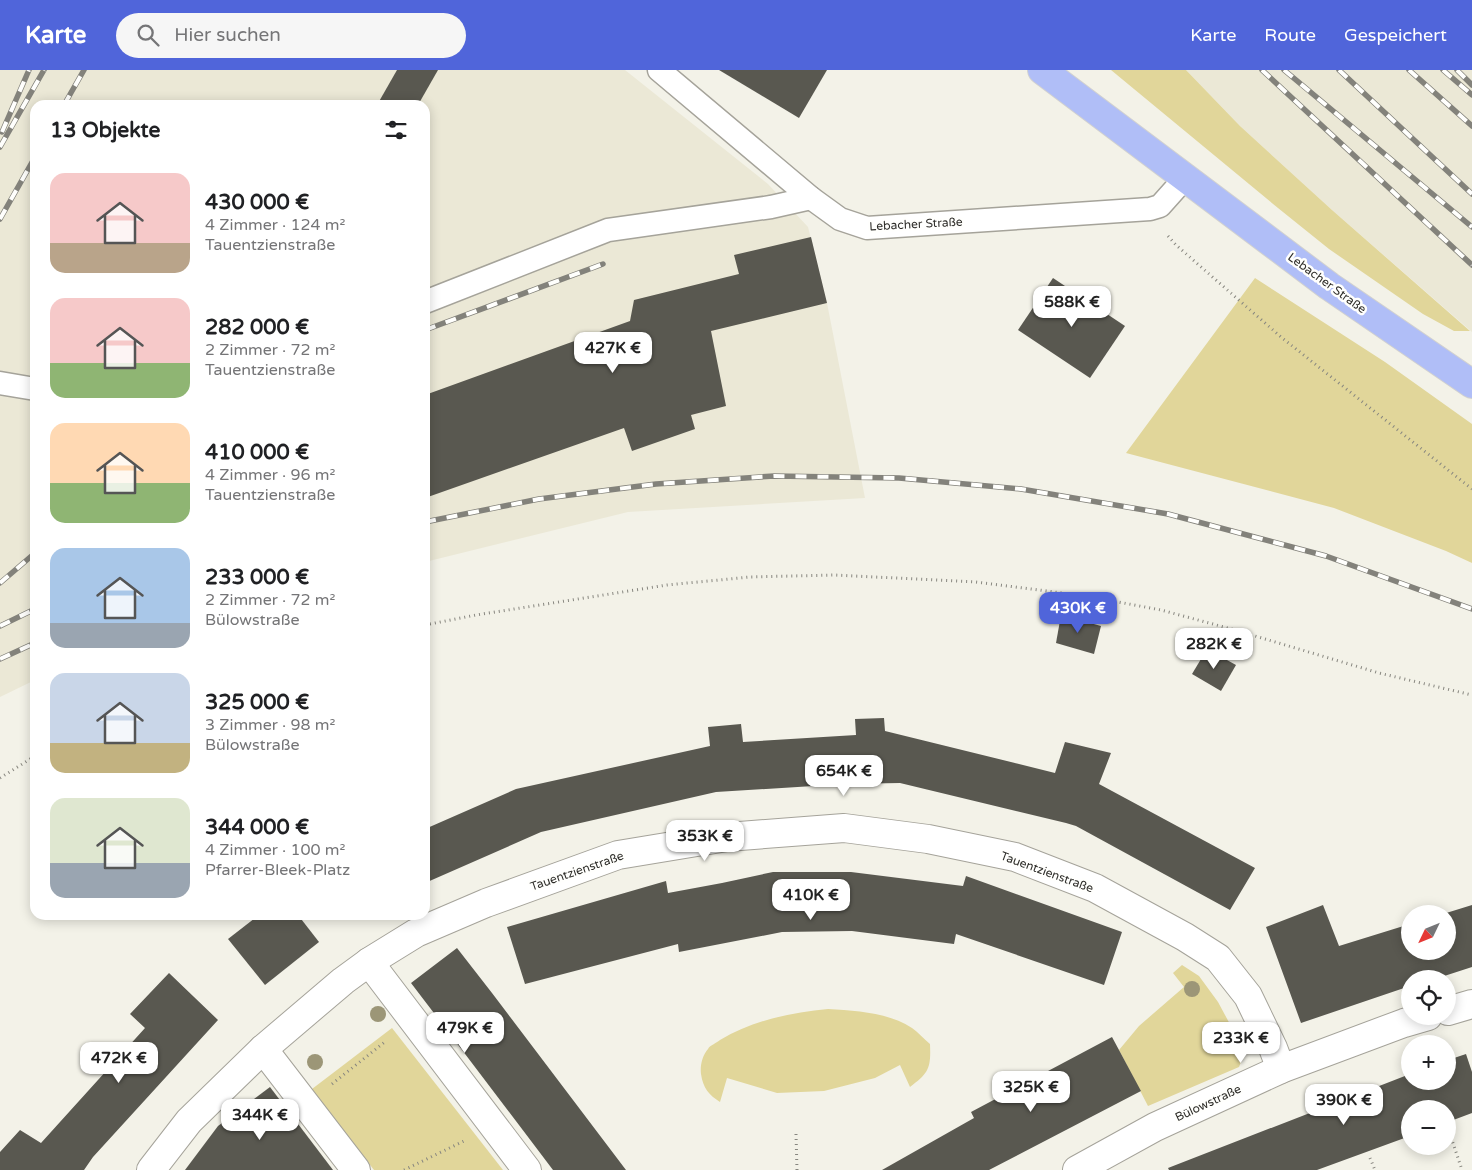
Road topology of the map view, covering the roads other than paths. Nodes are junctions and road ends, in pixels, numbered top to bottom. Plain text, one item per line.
1 (659, 70) edge
2 (1042, 70) edge
3 (1185, 178) junction
4 (811, 198) junction
5 (430, 300) edge
6 (0, 383) edge
7 (1472, 384) edge
8 (30, 388) edge
9 (369, 962) junction
10 (1472, 1004) edge
11 (1456, 1009) edge
12 (1401, 1024) edge
13 (263, 1049) junction
14 (1281, 1069) junction
15 (151, 1170) edge
16 (356, 1170) edge
17 (527, 1170) edge
18 (1077, 1170) edge

1 - 4 lane, Lebacher Straße
2 - 3 main road, Lebacher Straße
3 - 4 lane, Lebacher Straße
3 - 7 main road, Lebacher Straße
4 - 5 lane
6 - 8 lane
9 - 13 street, Tauentzienstraße
9 - 14 street, Tauentzienstraße
9 - 17 street
10 - 11 street
12 - 14 street, Bülowstraße
13 - 15 street, Tauentzienstraße
13 - 16 street
14 - 18 street, Bülowstraße

